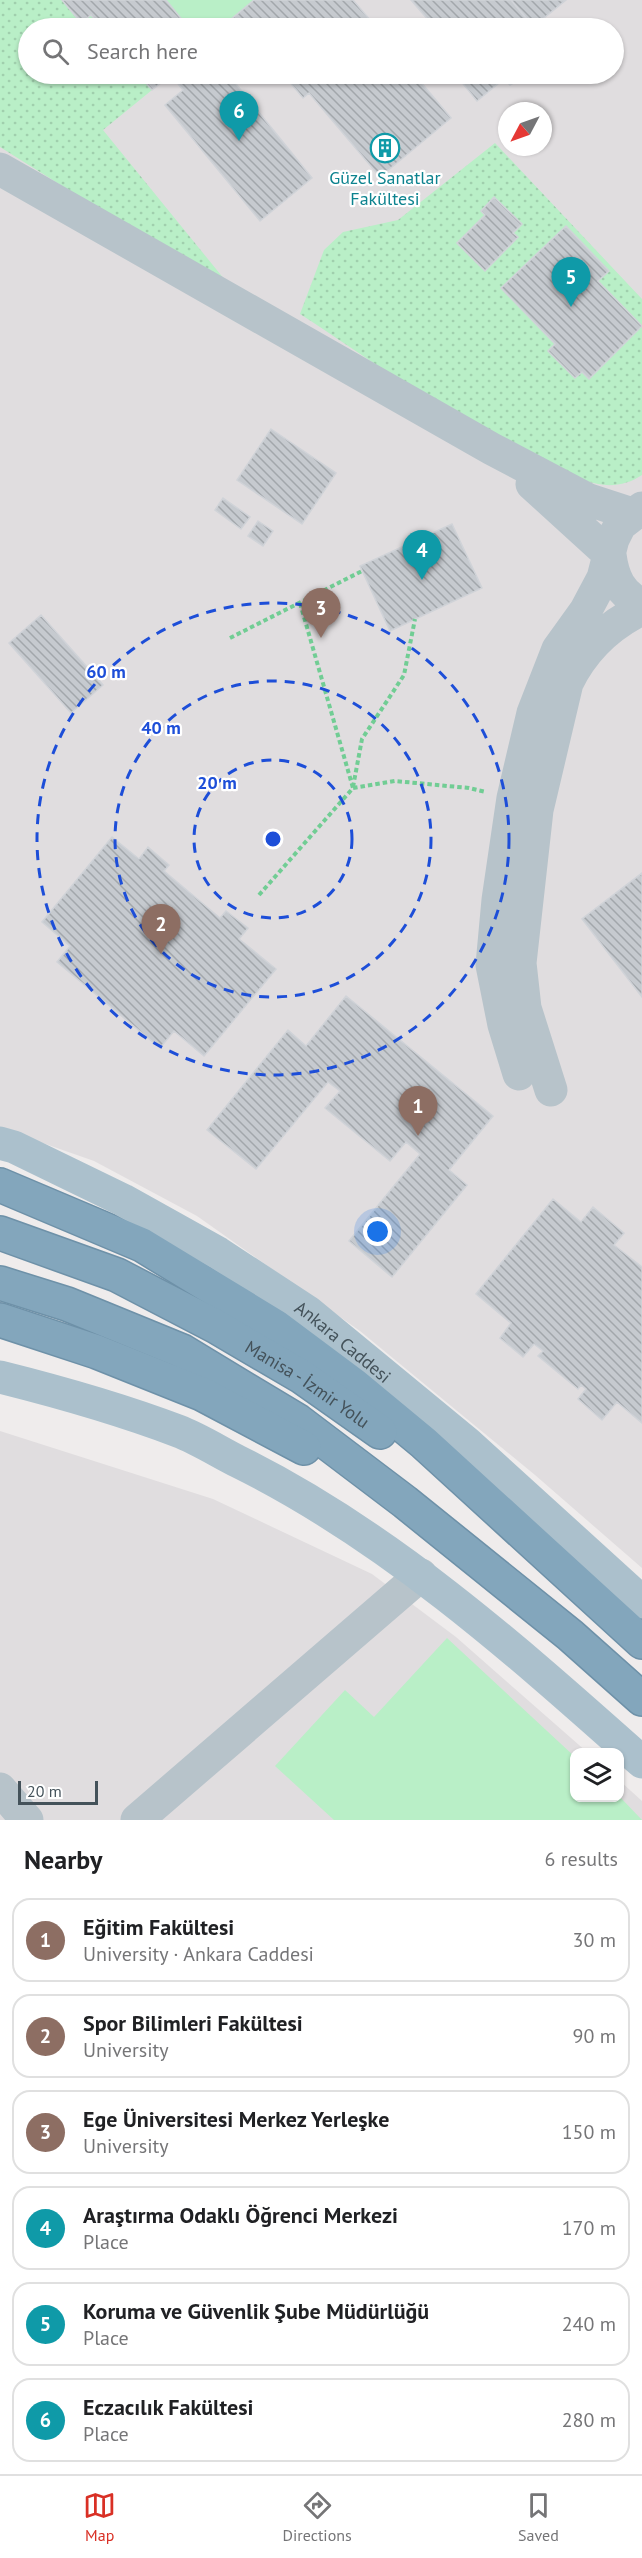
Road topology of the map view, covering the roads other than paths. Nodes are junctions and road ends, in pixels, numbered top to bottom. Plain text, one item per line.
1 (0, 169) edge
2 (492, 449) junction
3 (639, 509) edge
4 (610, 555) junction
5 (642, 607) edge
6 (519, 1074) dead end
7 (551, 1090) dead end
8 (0, 1143) edge
9 (0, 1167) edge
10 (0, 1185) edge
11 (0, 1233) edge
12 (142, 1245) junction
13 (0, 1283) edge
14 (0, 1320) edge
15 (0, 1377) edge
16 (405, 1502) junction
17 (421, 1575) junction
18 (583, 1589) junction
19 (642, 1602) edge
20 (642, 1642) edge
21 (642, 1699) edge
22 (642, 1762) edge
23 (0, 1789) edge
24 (27, 1820) edge
25 (137, 1820) edge

1 - 2 street
2 - 3 street
2 - 4 street
3 - 4 street
4 - 5 street
4 - 6 street
5 - 7 street
8 - 19 main road, Ankara Caddesi
9 - 12 highway
10 - 12 highway, Ankara Caddesi
11 - 18 highway, Manisa - İzmir Yolu
12 - 18 highway, Ankara Caddesi
13 - 16 highway
14 - 16 highway
15 - 17 main road
16 - 21 highway
17 - 22 main road
17 - 25 street
18 - 20 highway, Ankara Caddesi
23 - 24 street

